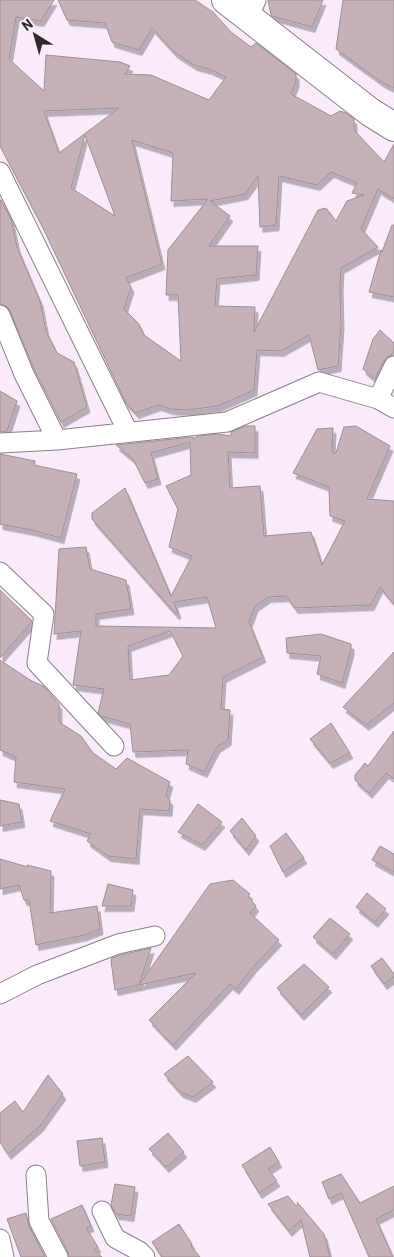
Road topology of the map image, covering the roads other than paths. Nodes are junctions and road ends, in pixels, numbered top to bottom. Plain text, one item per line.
1 (226, 0) edge
2 (252, 8) edge
3 (394, 127) edge
4 (0, 172) edge
5 (0, 315) edge
6 (394, 366) edge
7 (386, 404) edge
8 (128, 432) junction
9 (57, 440) junction
10 (0, 443) edge
11 (0, 572) edge
12 (114, 746) dead end
13 (155, 936) dead end
14 (0, 994) edge
15 (36, 1175) dead end
16 (102, 1211) dead end
17 (0, 1240) edge
18 (4, 1257) edge
19 (58, 1257) edge
20 (145, 1257) edge

1 - 2 street
2 - 3 street
4 - 8 street
5 - 9 street
6 - 7 street
7 - 8 street
8 - 9 street
9 - 10 street
11 - 12 street
13 - 14 street
15 - 19 street
16 - 20 street
17 - 18 street

